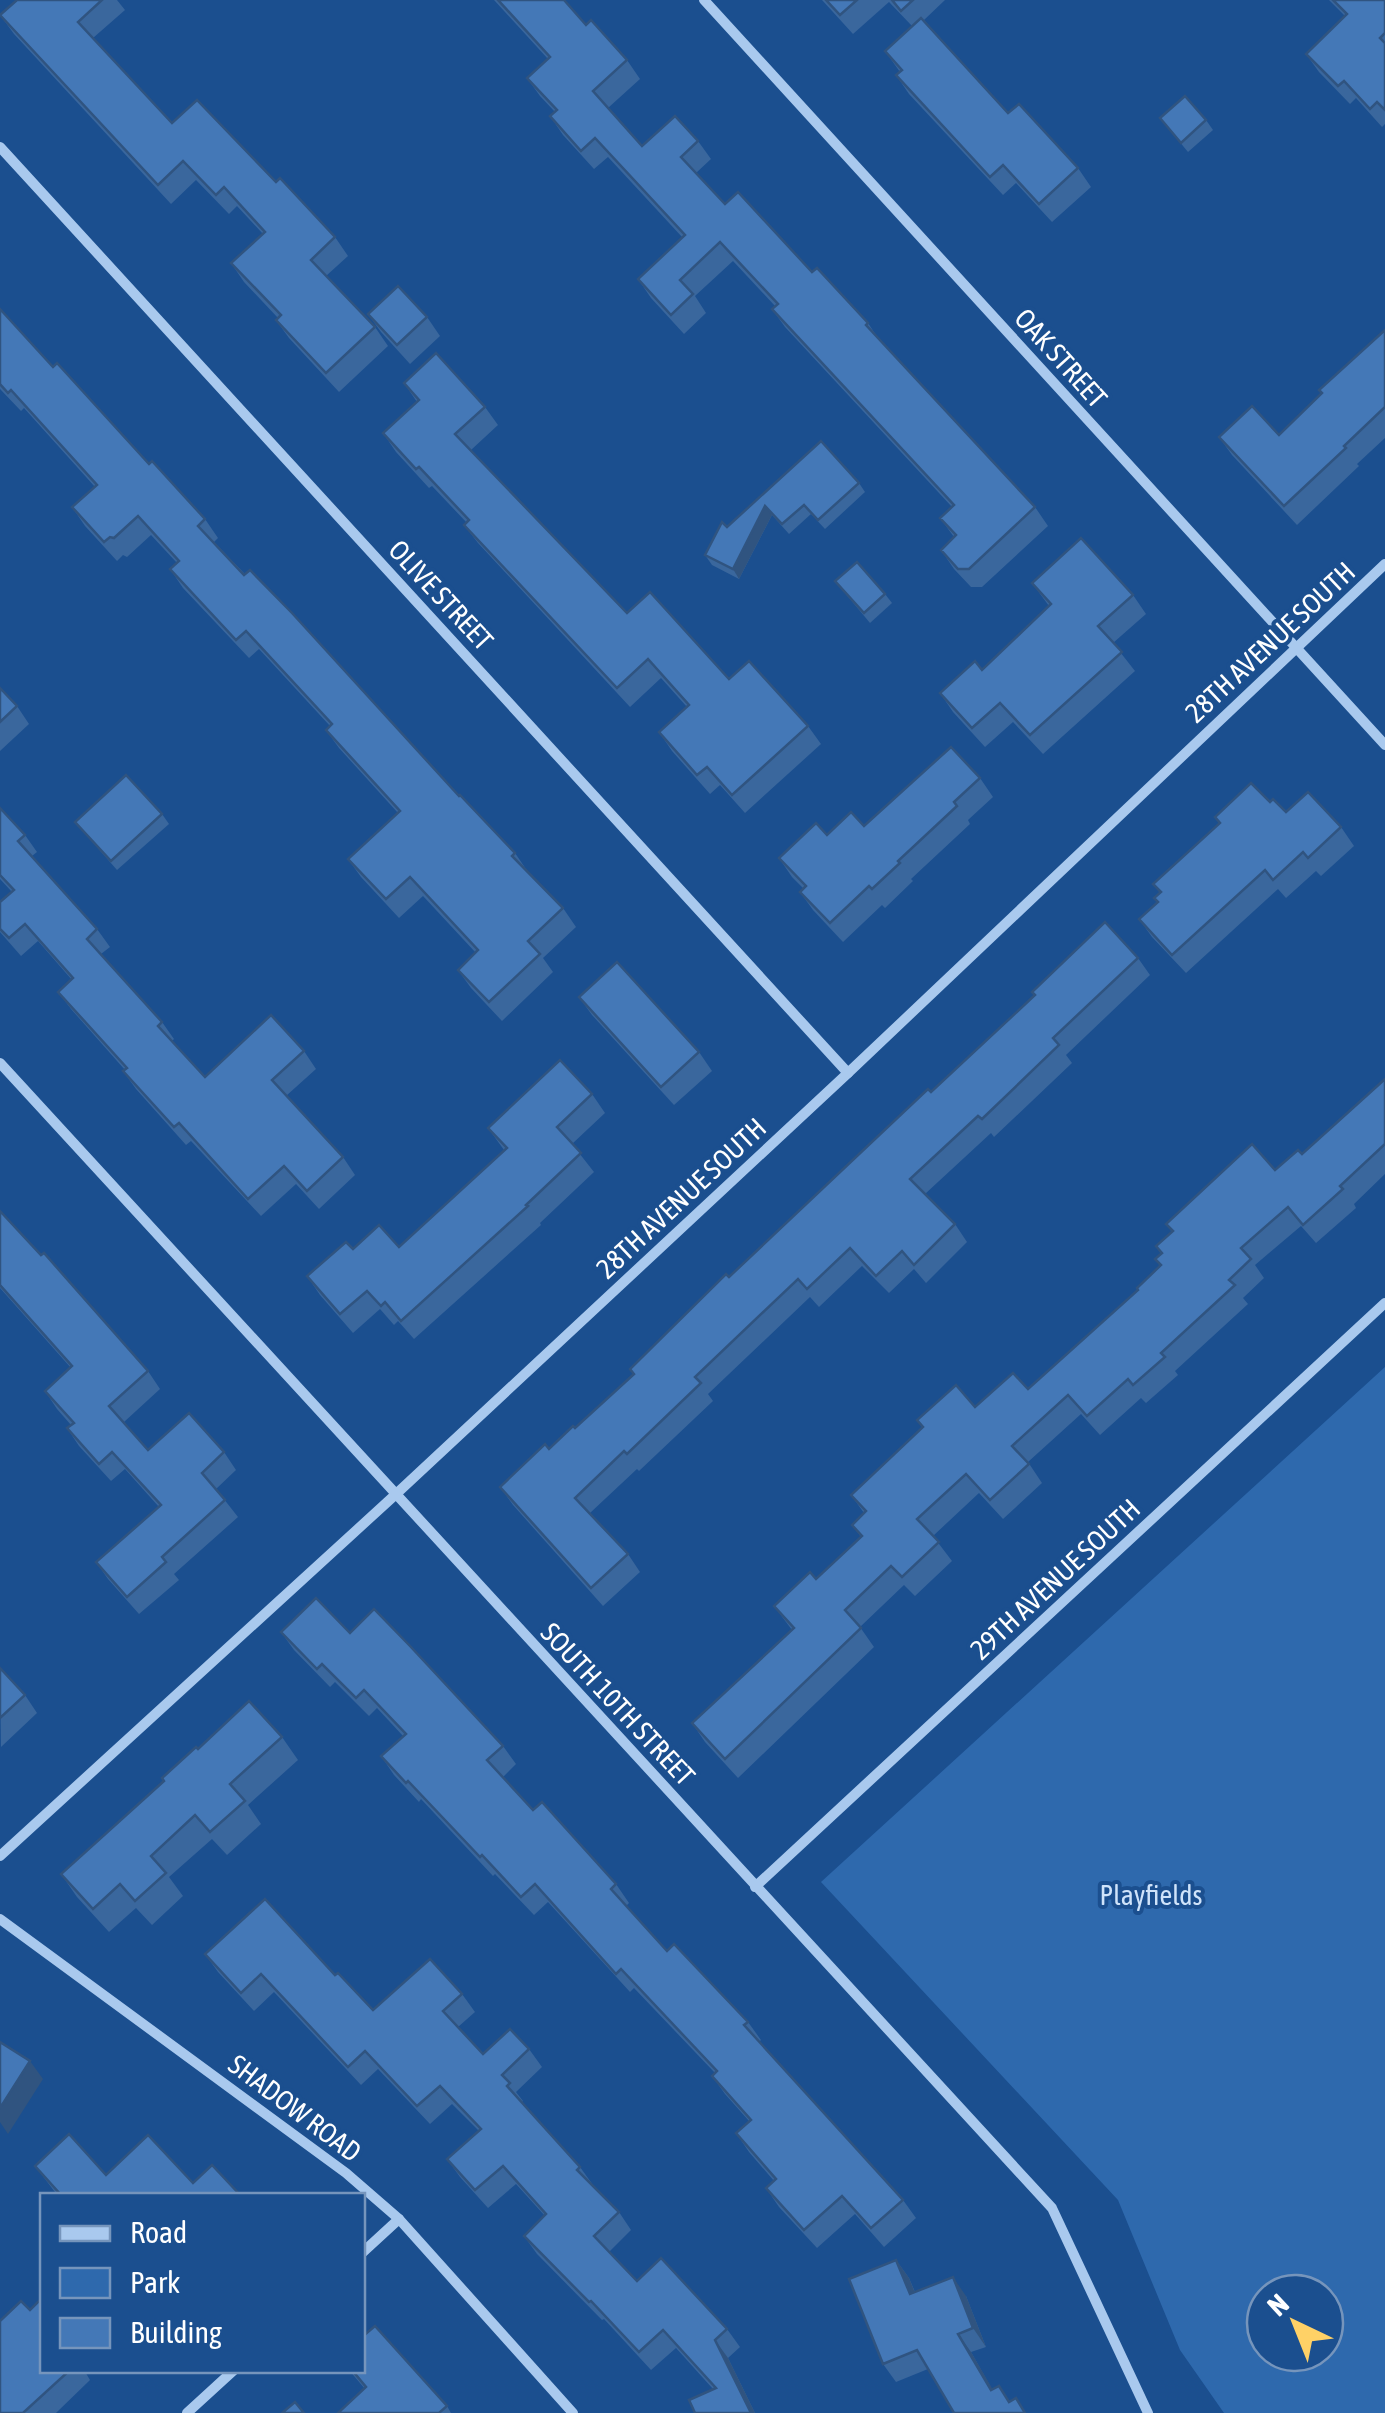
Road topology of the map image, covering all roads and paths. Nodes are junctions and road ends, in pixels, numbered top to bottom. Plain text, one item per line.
1 (704, 0) edge
2 (0, 147) edge
3 (1385, 564) edge
4 (1294, 648) junction
5 (1385, 745) edge
6 (0, 1063) edge
7 (848, 1073) junction
8 (1385, 1303) edge
9 (396, 1495) junction
10 (0, 1856) edge
11 (756, 1887) junction
12 (0, 1918) edge
13 (399, 2219) junction
14 (365, 2250) edge
15 (231, 2373) edge
16 (187, 2413) edge
17 (572, 2413) edge
18 (1148, 2413) edge

1 - 4 street, OAK STREET
2 - 7 street, OLIVE STREET
3 - 4 street, 28TH AVENUE SOUTH
4 - 5 street, OAK STREET
4 - 7 street, 28TH AVENUE SOUTH
6 - 9 street, SOUTH 10TH STREET
7 - 9 street, 28TH AVENUE SOUTH
8 - 11 street, 29TH AVENUE SOUTH
9 - 10 street, 28TH AVENUE SOUTH
9 - 11 street, SOUTH 10TH STREET
11 - 18 street, SOUTH 10TH STREET
12 - 13 street, SHADOW ROAD
13 - 14 street
13 - 17 street, SHADOW ROAD
15 - 16 street

